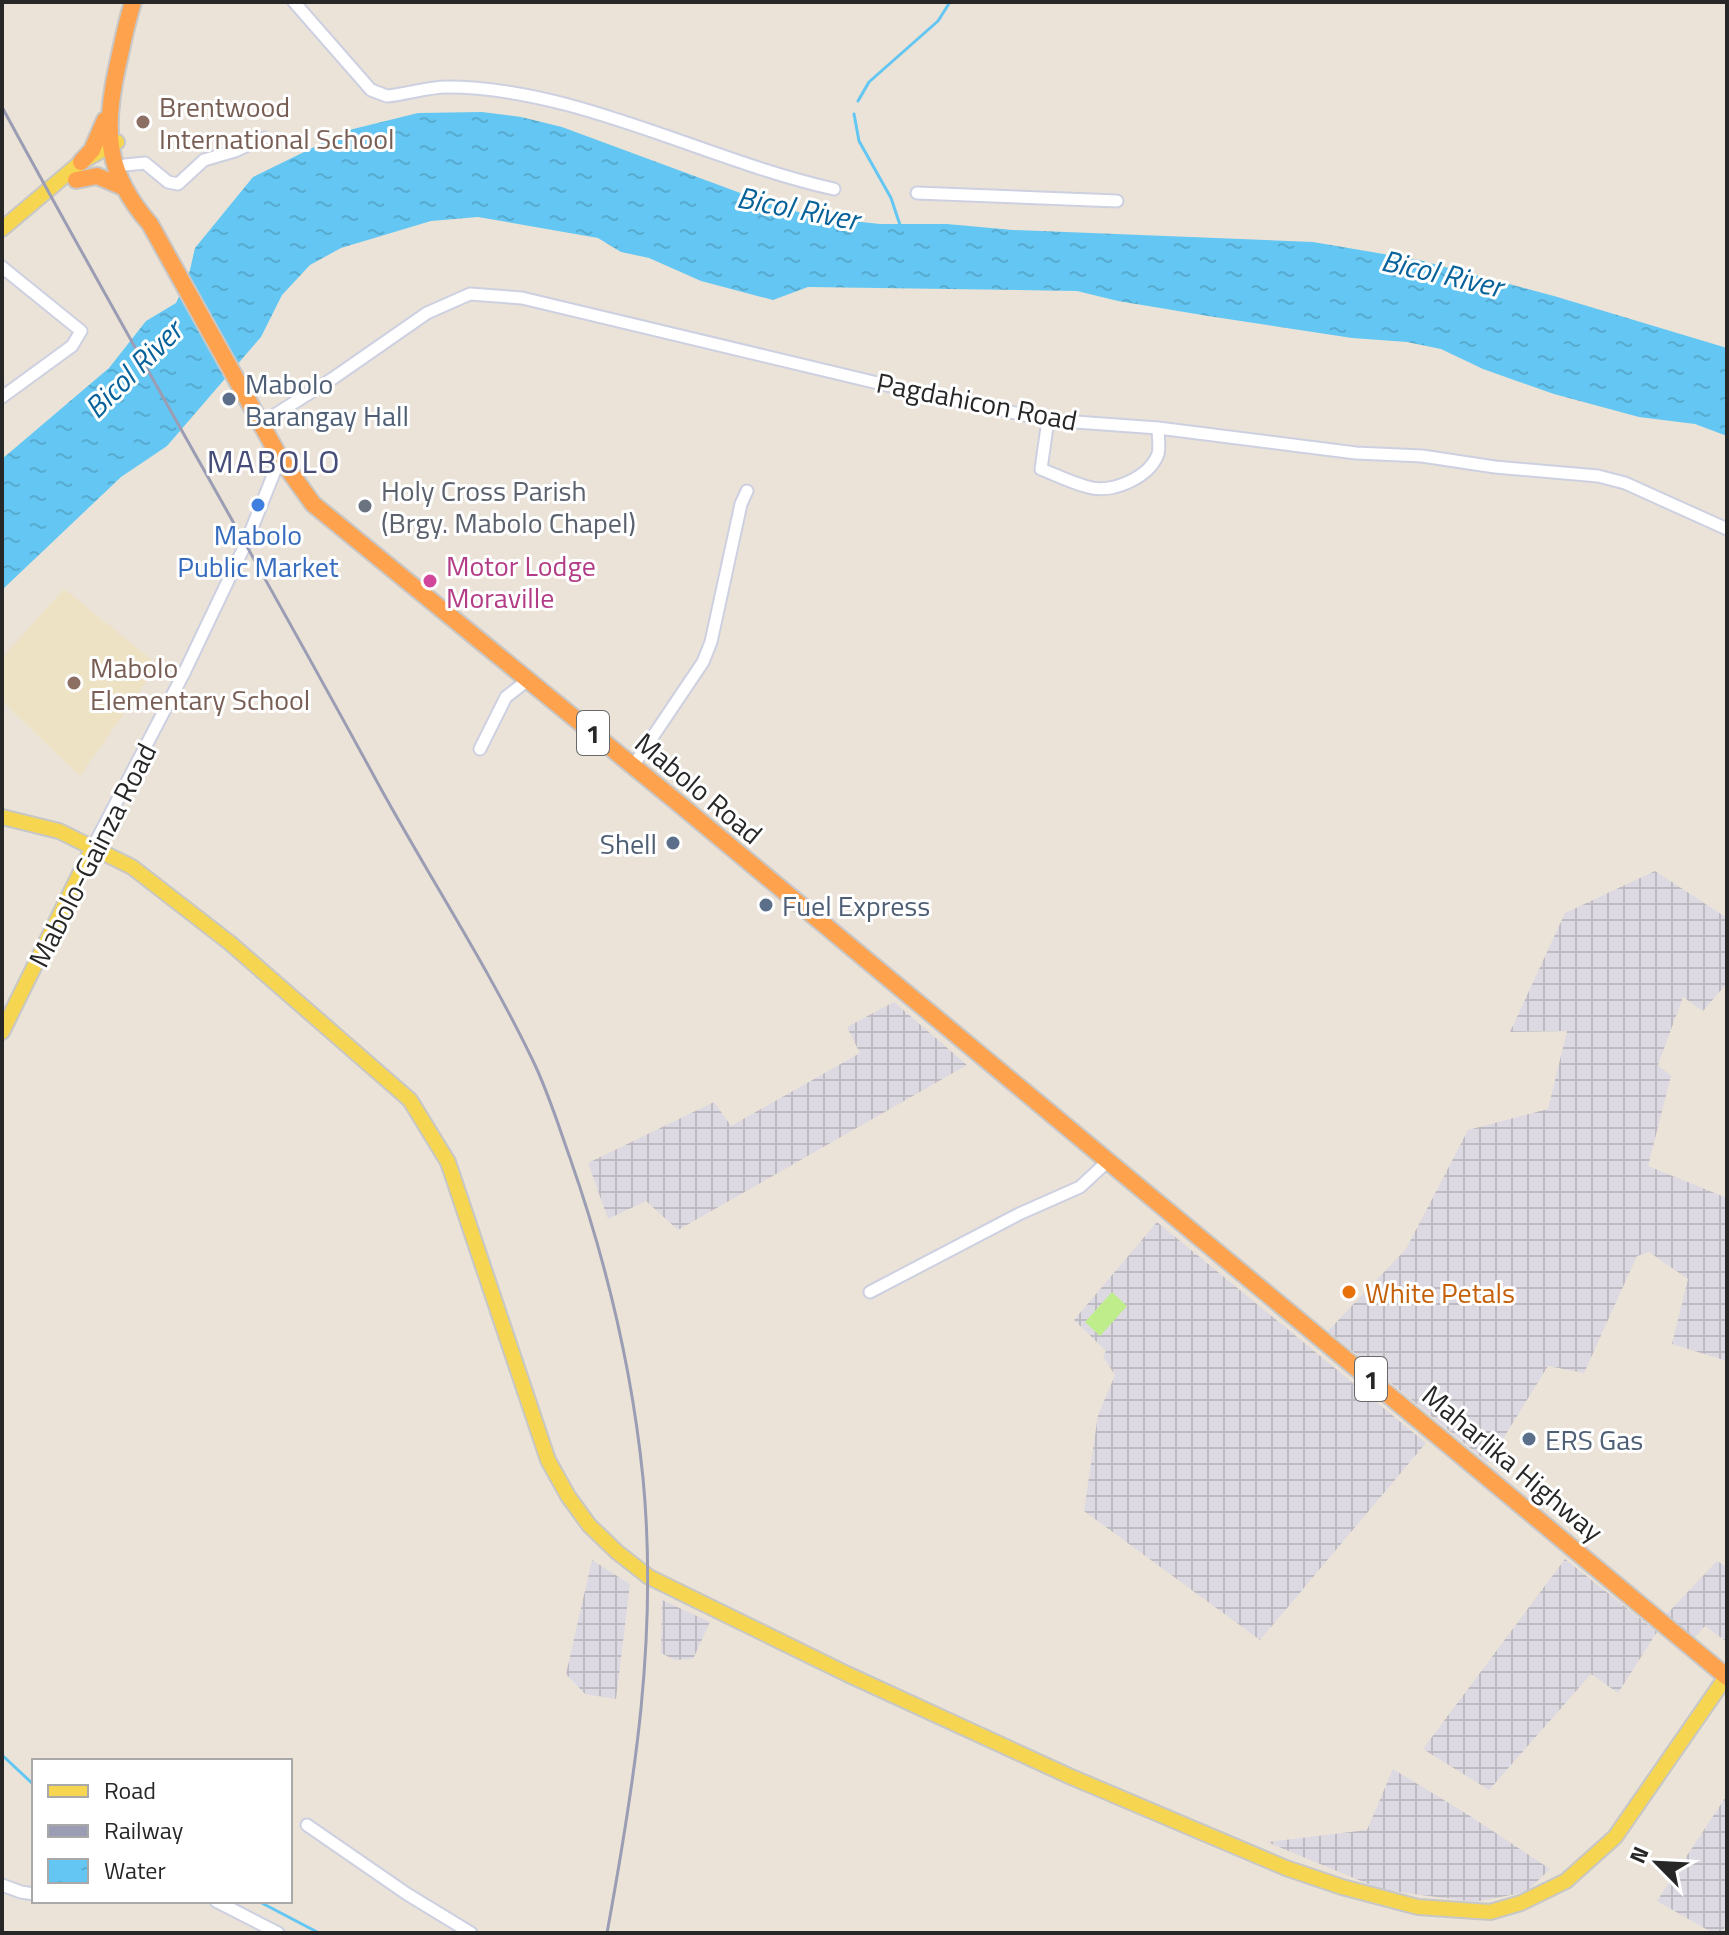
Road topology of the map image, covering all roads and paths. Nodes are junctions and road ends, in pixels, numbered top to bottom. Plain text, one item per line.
1 (133, 2) edge
2 (294, 2) edge
3 (118, 66) junction
4 (111, 103) junction
5 (264, 138) dead end
6 (114, 147) junction
7 (81, 162) junction
8 (125, 165) junction
9 (76, 180) junction
10 (123, 187) junction
11 (834, 189) dead end
12 (49, 190) junction
13 (917, 193) dead end
14 (1117, 201) dead end
15 (150, 224) junction
16 (2, 229) edge
17 (2, 267) edge
18 (2, 397) edge
19 (1048, 420) junction
20 (260, 424) junction
21 (1158, 428) junction
22 (280, 458) junction
23 (747, 491) dead end
24 (1727, 529) edge
25 (528, 680) junction
26 (480, 749) dead end
27 (633, 766) junction
28 (2, 817) edge
29 (93, 847) junction
30 (2, 1032) edge
31 (1112, 1164) junction
32 (870, 1292) dead end
33 (1727, 1677) edge
34 (307, 1825) dead end
35 (2, 1885) edge
36 (32, 1894) edge
37 (220, 1903) edge
38 (278, 1933) edge
39 (471, 1933) edge

1 - 3 highway, 1
2 - 11 street
3 - 4 highway, 1
3 - 6 highway, 1
4 - 6 highway, 1
4 - 7 highway
5 - 8 street
6 - 7 main road
6 - 8 highway, Mabolo Road / 1
6 - 9 main road
6 - 10 highway, Mabolo Road / 1
7 - 12 main road
8 - 15 highway, Mabolo Road / 1
9 - 10 highway
9 - 12 main road
10 - 15 highway, Mabolo Road / 1
12 - 16 main road
13 - 14 street
15 - 20 highway, Mabolo Road / 1
17 - 18 street
19 - 20 street, Pagdahicon Road
19 - 21 street, Pagdahicon Road
19 - 21 street
20 - 22 highway, Mabolo Road / 1
21 - 24 street, Pagdahicon Road
22 - 25 highway, Mabolo Road / 1
22 - 29 street, Mabolo-Gainza Road
23 - 27 street
25 - 26 street
25 - 27 highway, Mabolo Road / 1
27 - 31 highway, Mabolo Road / 1
28 - 29 main road
29 - 30 main road, Mabolo-Gainza Road
29 - 33 main road
31 - 32 street
31 - 33 highway, Maharlika Highway / 1
34 - 39 street
35 - 36 street
37 - 38 street

